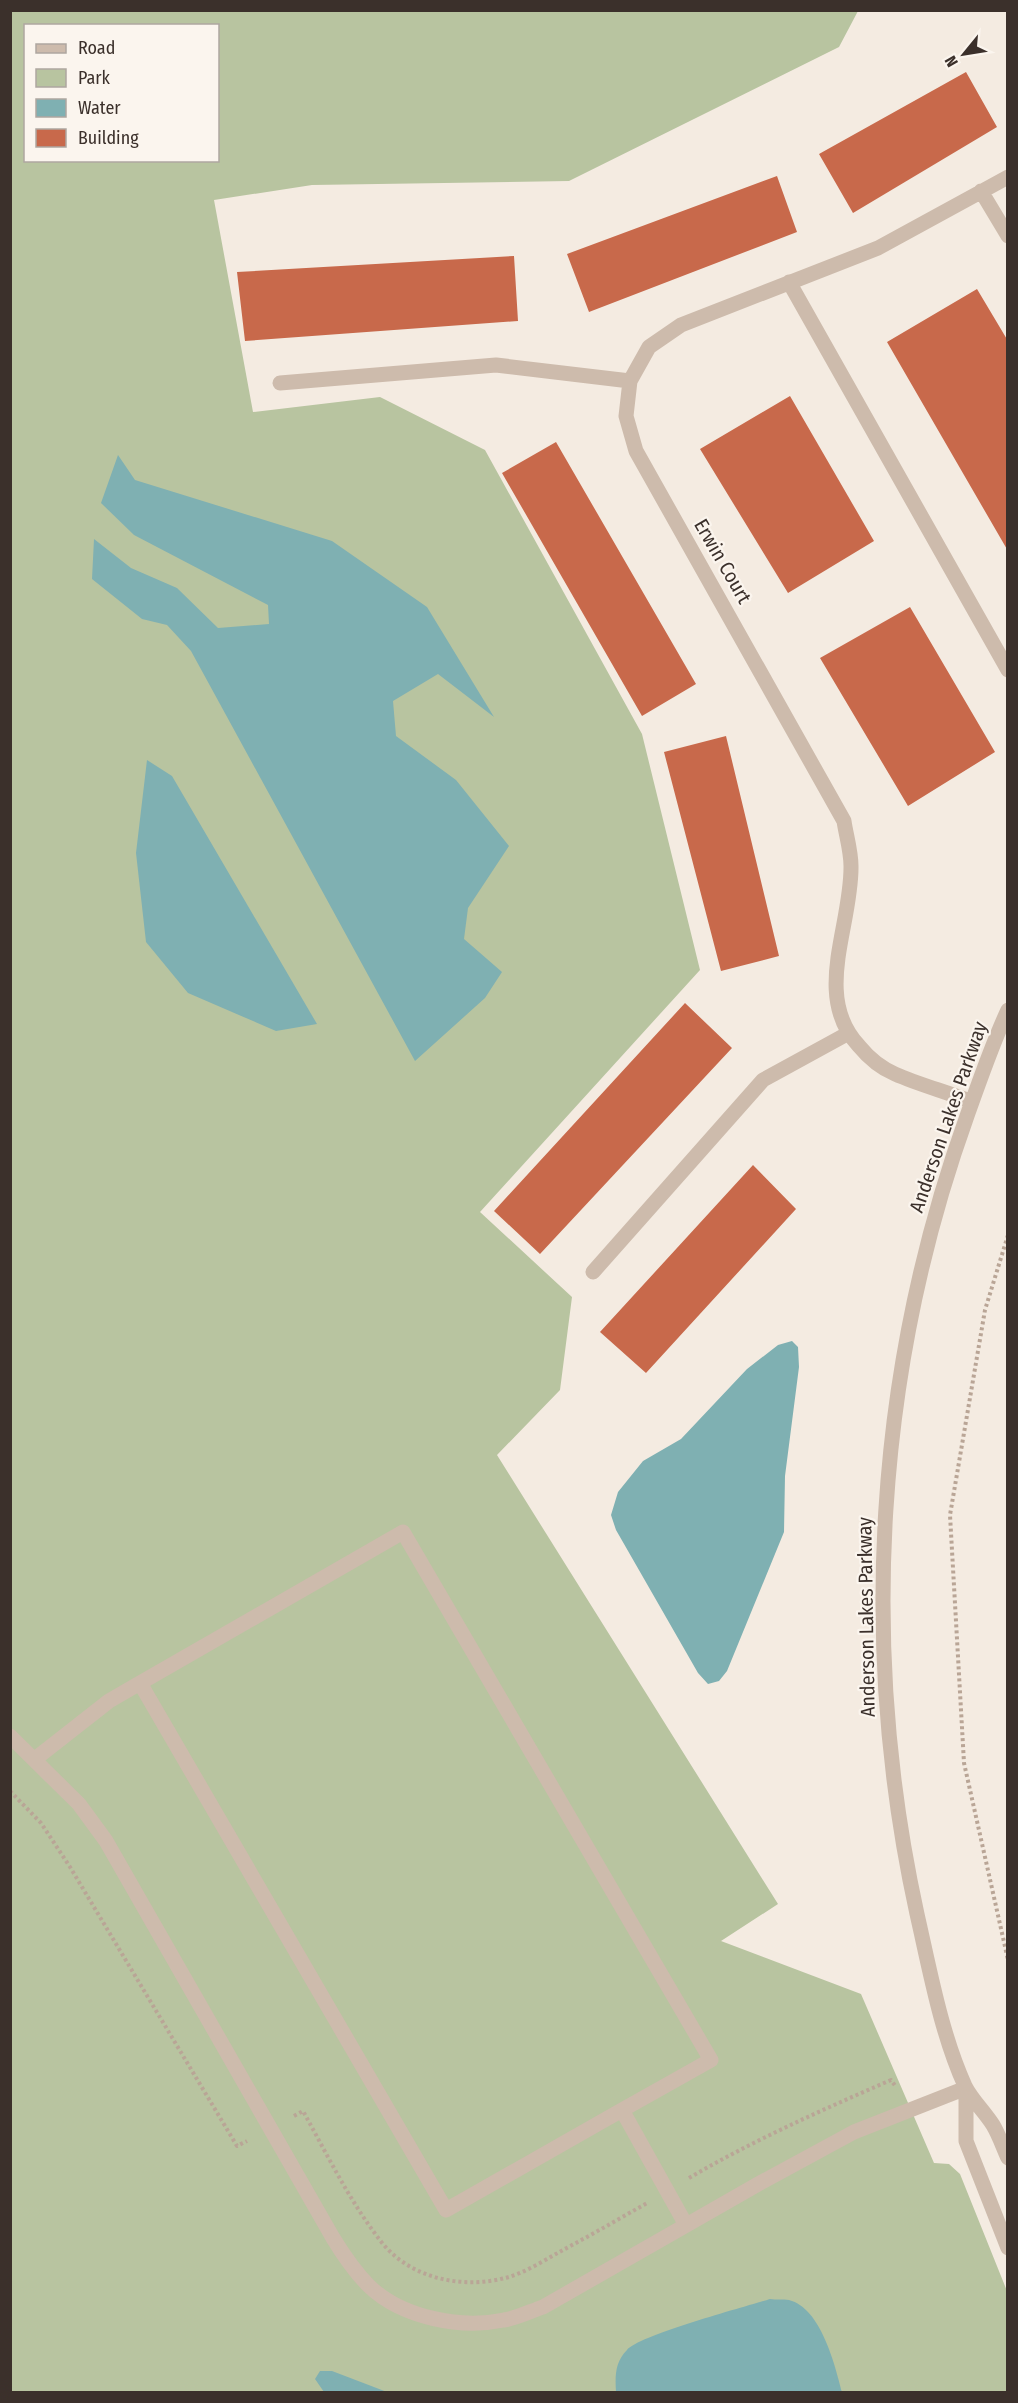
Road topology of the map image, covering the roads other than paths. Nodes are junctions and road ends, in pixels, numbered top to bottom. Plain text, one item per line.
1 (1008, 177) edge
2 (981, 191) junction
3 (1008, 236) edge
4 (789, 282) junction
5 (630, 381) junction
6 (280, 383) dead end
7 (1008, 670) edge
8 (1008, 1010) edge
9 (847, 1034) junction
10 (972, 1102) junction
11 (593, 1272) dead end
12 (140, 1683) junction
13 (10, 1736) edge
14 (35, 1759) junction
15 (966, 2088) junction
16 (622, 2110) junction
17 (1008, 2158) edge
18 (686, 2225) junction
19 (1008, 2248) edge

1 - 2 street, Erwin Court
2 - 3 street
2 - 4 street, Erwin Court
4 - 5 street, Erwin Court
4 - 7 street
5 - 6 street
5 - 9 street, Erwin Court
8 - 10 street, Anderson Lakes Parkway
9 - 10 street, Erwin Court
9 - 11 street
10 - 15 street, Anderson Lakes Parkway
12 - 14 street
12 - 16 street
12 - 16 street
13 - 14 street
14 - 18 street
15 - 17 street, Anderson Lakes Parkway
15 - 18 street
15 - 19 street, Anderson Lakes Parkway
16 - 18 street

